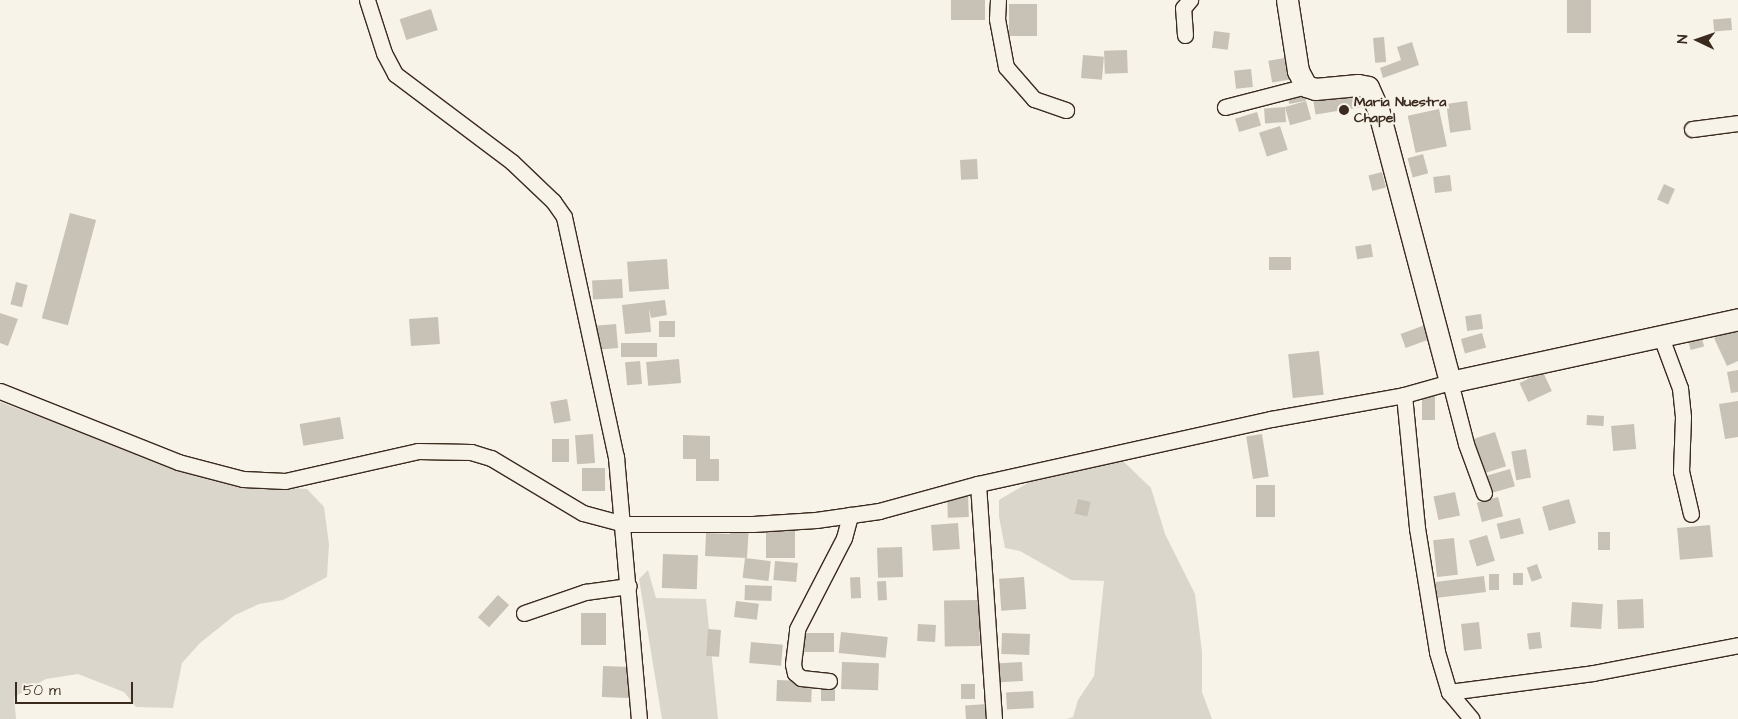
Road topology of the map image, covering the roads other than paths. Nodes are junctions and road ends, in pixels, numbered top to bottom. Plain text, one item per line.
1 (367, 0) edge
2 (998, 0) edge
3 (1190, 0) edge
4 (1287, 0) edge
5 (1185, 35) dead end
6 (1306, 86) junction
7 (1225, 106) dead end
8 (1066, 110) dead end
9 (1738, 123) edge
10 (1692, 129) dead end
11 (1738, 319) edge
12 (1661, 337) junction
13 (1450, 382) junction
14 (0, 391) edge
15 (1404, 395) junction
16 (978, 484) junction
17 (1484, 494) dead end
18 (1691, 514) dead end
19 (850, 515) junction
20 (624, 524) junction
21 (629, 586) junction
22 (524, 613) dead end
23 (1738, 645) edge
24 (829, 681) dead end
25 (1449, 692) junction
26 (639, 719) edge
27 (994, 719) edge
28 (1472, 719) edge

1 - 20 street
2 - 8 street
3 - 5 street
4 - 6 street
6 - 7 street
6 - 13 street
9 - 10 street
11 - 12 street
12 - 13 street
12 - 18 street
13 - 15 street
13 - 17 street
14 - 20 street
15 - 16 street
15 - 25 street
16 - 19 street
16 - 27 street
19 - 20 street
19 - 24 street
20 - 21 street
21 - 22 street
21 - 26 street
23 - 25 street
25 - 28 street

